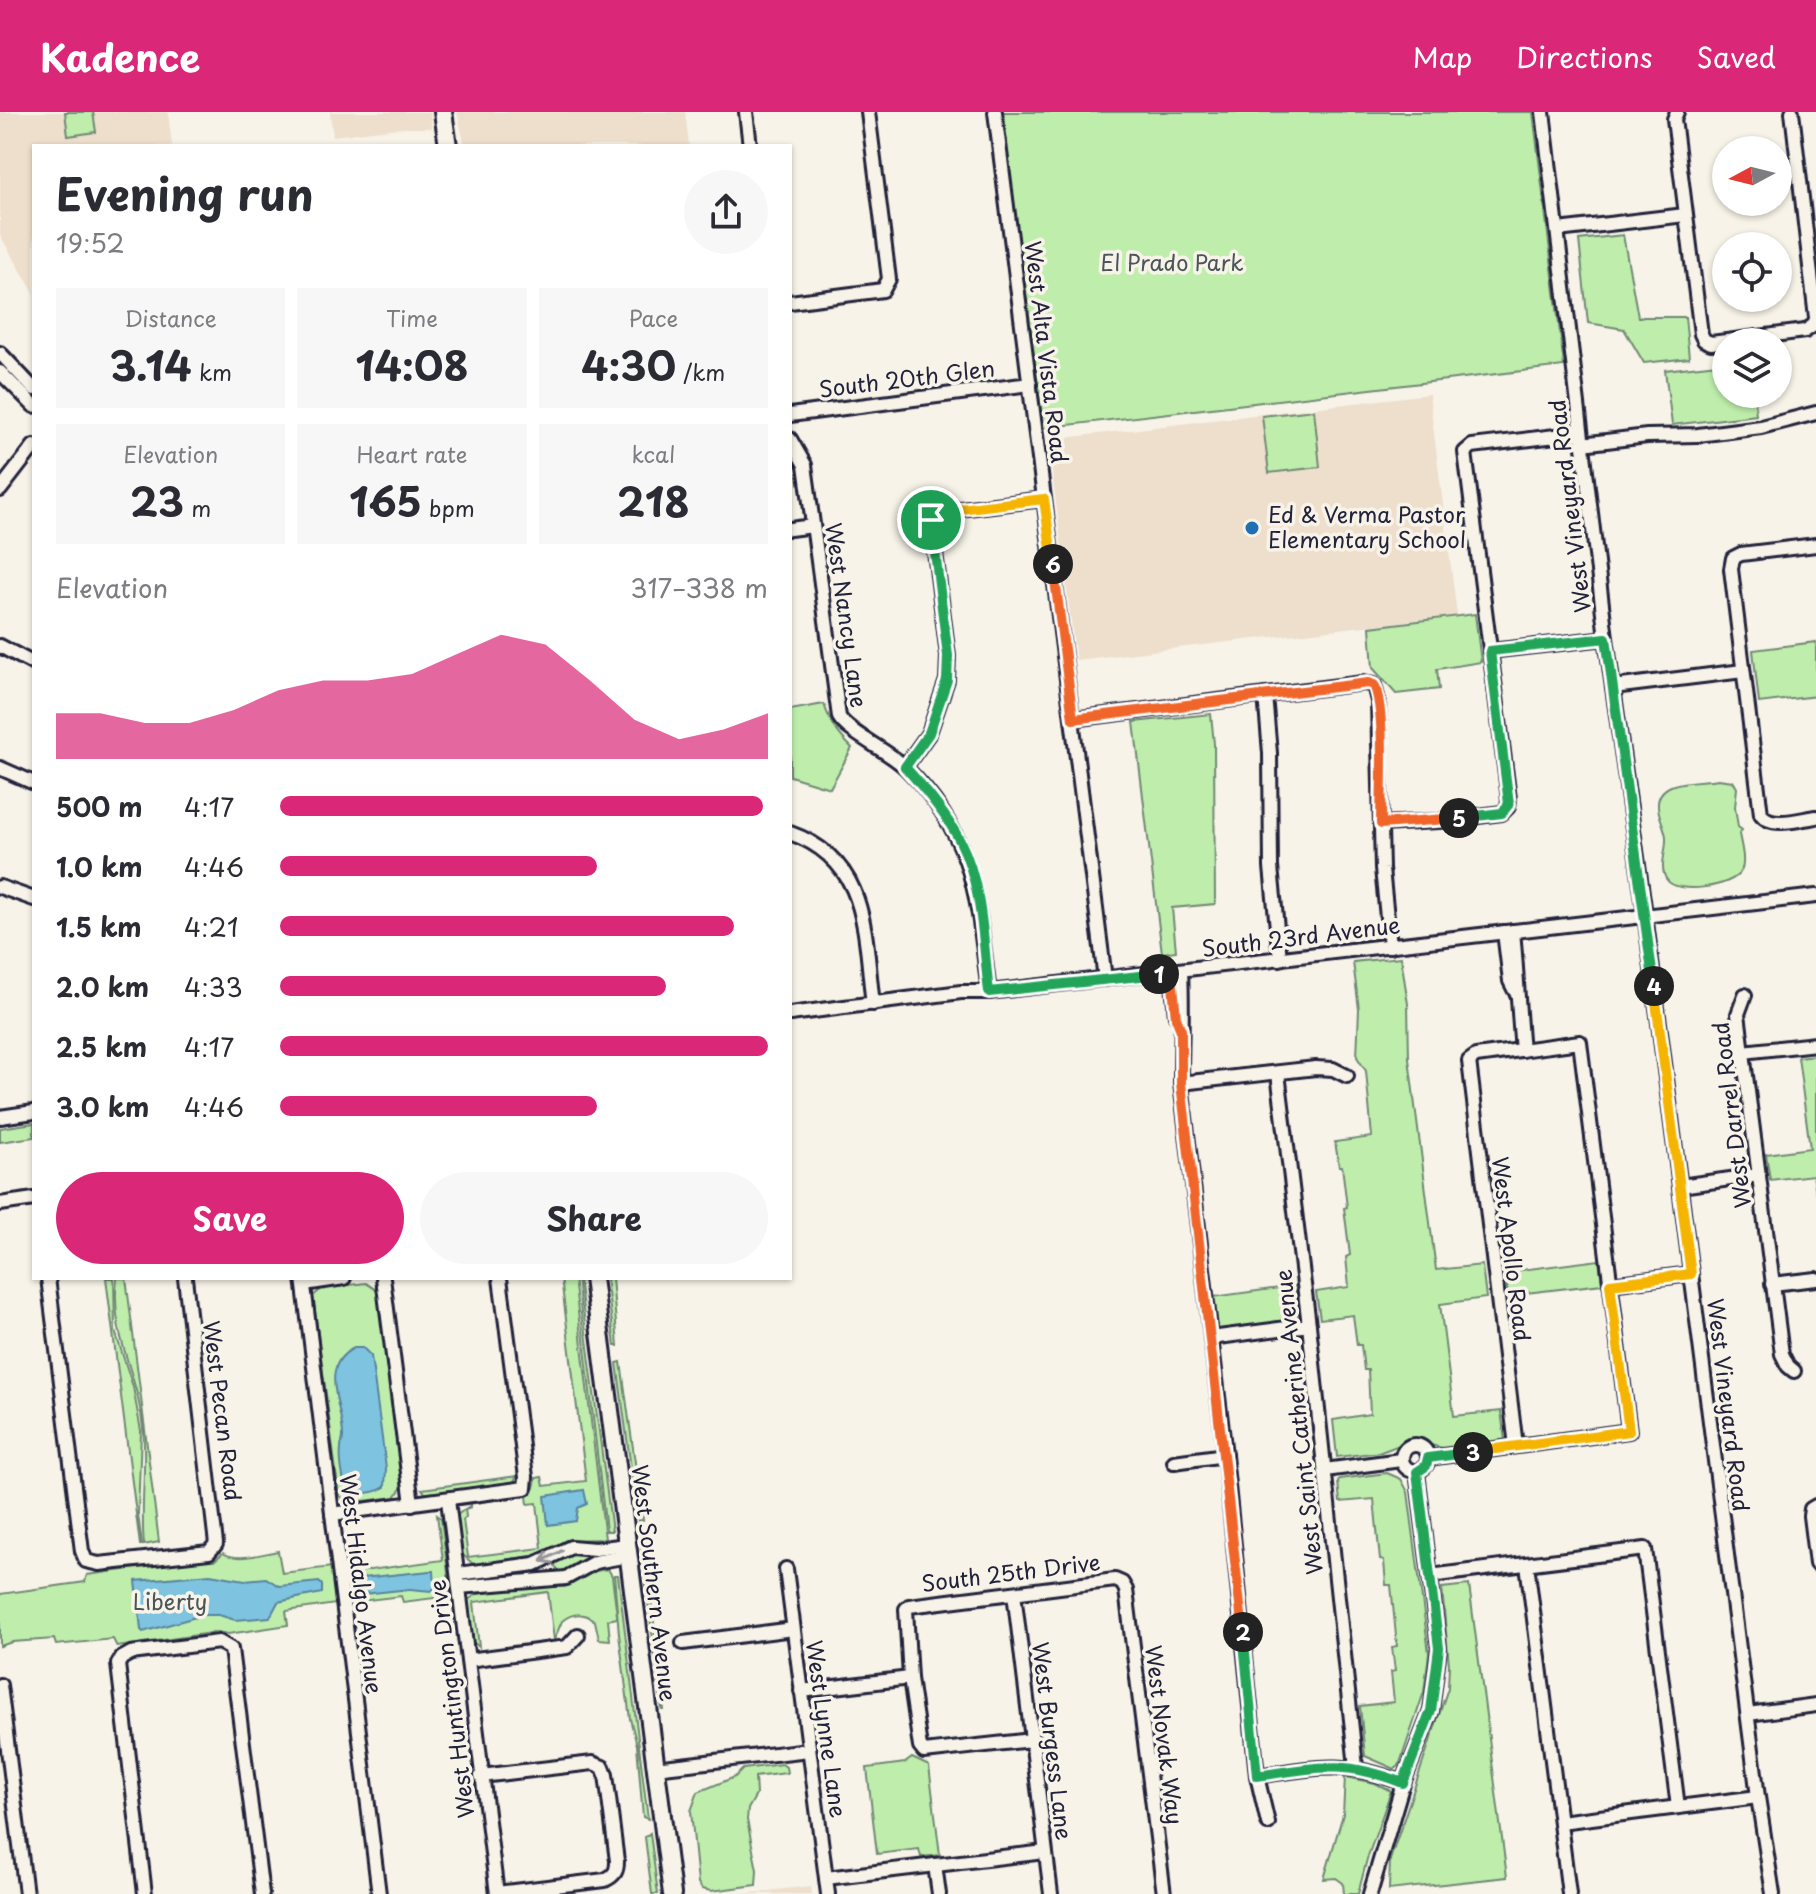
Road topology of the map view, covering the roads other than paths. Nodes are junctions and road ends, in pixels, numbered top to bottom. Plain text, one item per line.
1 (443, 112) edge
2 (746, 112) edge
3 (868, 112) edge
4 (995, 112) edge
5 (1543, 112) edge
6 (1677, 112) edge
7 (1792, 112) edge
8 (448, 144) edge
9 (750, 144) edge
10 (1816, 196) edge
11 (1802, 197) junction
12 (1685, 215) junction
13 (1558, 230) junction
14 (792, 302) edge
15 (1815, 321) edge
16 (0, 353) edge
17 (0, 372) edge
18 (1030, 384) junction
19 (32, 387) edge
20 (32, 404) edge
21 (1816, 413) edge
22 (792, 415) edge
23 (1582, 438) junction
24 (792, 442) edge
25 (32, 449) edge
26 (0, 490) edge
27 (1044, 499) junction
28 (813, 526) junction
29 (792, 529) edge
30 (1816, 545) edge
31 (1606, 638) junction
32 (0, 646) edge
33 (1490, 651) junction
34 (32, 663) edge
35 (1743, 671) junction
36 (1613, 687) junction
37 (1265, 695) junction
38 (1073, 719) junction
39 (905, 767) junction
40 (0, 768) edge
41 (32, 782) edge
42 (1816, 817) edge
43 (1381, 824) junction
44 (792, 834) edge
45 (0, 887) edge
46 (1816, 896) edge
47 (32, 898) edge
48 (1645, 914) junction
49 (1508, 931) junction
50 (1390, 946) junction
51 (1280, 959) junction
52 (1177, 972) junction
53 (1105, 979) junction
54 (989, 992) junction
55 (1745, 995) dead end
56 (873, 1004) junction
57 (792, 1014) edge
58 (1816, 1044) edge
59 (1522, 1050) junction
60 (1743, 1052) junction
61 (1278, 1073) junction
62 (1347, 1076) dead end
63 (1181, 1083) junction
64 (32, 1112) edge
65 (0, 1117) edge
66 (1759, 1175) junction
67 (1680, 1186) junction
68 (32, 1199) edge
69 (0, 1204) edge
70 (1691, 1274) junction
71 (1816, 1279) edge
72 (48, 1280) edge
73 (185, 1280) edge
74 (383, 1280) edge
75 (500, 1280) edge
76 (593, 1280) edge
77 (304, 1281) edge
78 (1610, 1284) junction
79 (1772, 1284) junction
80 (1309, 1325) junction
81 (1211, 1338) junction
82 (1794, 1371) dead end
83 (1516, 1446) junction
84 (1225, 1455) junction
85 (1428, 1458) junction
86 (1401, 1460) junction
87 (1174, 1462) dead end
88 (1325, 1470) junction
89 (1417, 1472) junction
90 (448, 1500) junction
91 (412, 1504) junction
92 (1813, 1508) edge
93 (332, 1514) junction
94 (628, 1551) junction
95 (1527, 1564) junction
96 (1816, 1564) edge
97 (786, 1569) dead end
98 (1430, 1576) junction
99 (458, 1580) junction
100 (1122, 1583) joint
101 (1014, 1593) junction
102 (793, 1629) junction
103 (578, 1635) dead end
104 (683, 1643) dead end
105 (468, 1660) junction
106 (910, 1678) junction
107 (0, 1685) edge
108 (801, 1691) junction
109 (1816, 1705) edge
110 (1748, 1714) junction
111 (1031, 1740) junction
112 (809, 1750) junction
113 (1356, 1767) junction
114 (655, 1768) junction
115 (481, 1776) junction
116 (1257, 1776) junction
117 (1403, 1783) junction
118 (1758, 1797) junction
119 (1678, 1807) junction
120 (1560, 1822) junction
121 (1268, 1823) dead end
122 (1045, 1852) junction
123 (935, 1865) junction
124 (826, 1878) junction
125 (26, 1894) edge
126 (145, 1894) edge
127 (262, 1894) edge
128 (379, 1894) edge
129 (497, 1894) edge
130 (672, 1894) edge
131 (828, 1894) edge
132 (939, 1894) edge
133 (1051, 1894) edge
134 (1164, 1894) edge
135 (1370, 1894) edge
136 (1569, 1894) edge
137 (1773, 1894) edge

1 - 8 main road
2 - 9 street
3 - 14 street
4 - 18 street, West Alta Vista Road
5 - 13 street, West Vineyard Road
6 - 12 street
7 - 11 street
10 - 11 street
11 - 15 street
12 - 13 street
12 - 15 street
13 - 23 street, West Vineyard Road
16 - 19 street
17 - 20 street
18 - 22 street, South 20th Glen
18 - 27 street, West Alta Vista Road
21 - 23 street
23 - 31 street, West Vineyard Road
23 - 33 street
24 - 28 street, West Nancy Lane
25 - 26 street
27 - 38 street, West Alta Vista Road
27 - 39 street
28 - 29 street
28 - 39 street, West Nancy Lane
30 - 35 street
31 - 33 street
31 - 36 street, West Vineyard Road
32 - 34 street
33 - 43 street
35 - 36 street
35 - 42 street
36 - 48 street, West Vineyard Road
37 - 38 street
37 - 43 street
37 - 51 street
38 - 53 street, West Alta Vista Road
39 - 54 street
40 - 41 street
43 - 50 street
44 - 56 street
45 - 47 street
46 - 48 street, South 23rd Avenue
48 - 49 street, South 23rd Avenue
48 - 67 street, West Vineyard Road
49 - 50 street, South 23rd Avenue
49 - 59 street
50 - 51 street, South 23rd Avenue
51 - 52 street, South 23rd Avenue
52 - 53 street, South 23rd Avenue
52 - 63 street
53 - 54 street, South 23rd Avenue
54 - 56 street, South 23rd Avenue
55 - 60 street, West Darrel Road
56 - 57 street, South 23rd Avenue
58 - 60 street
59 - 78 street
59 - 83 street, West Apollo Road
60 - 66 street, West Darrel Road
61 - 62 street
61 - 63 street
61 - 80 street, West Saint Catherine Avenue
63 - 81 street
64 - 65 street
66 - 67 street
66 - 79 street, West Darrel Road
67 - 70 street, West Vineyard Road
68 - 69 street
70 - 78 street
70 - 110 street, West Vineyard Road
71 - 79 street
72 - 73 street, West Pecan Road
74 - 91 street
75 - 90 street
76 - 94 main road, West Southern Avenue
77 - 93 street, West Hidalgo Avenue
78 - 83 street
79 - 82 street, West Darrel Road
80 - 81 street
80 - 88 street, West Saint Catherine Avenue
81 - 84 street
83 - 85 street
84 - 87 street
84 - 116 street
85 - 86 street
85 - 89 street
86 - 88 street
86 - 89 street
88 - 113 street, West Saint Catherine Avenue
89 - 98 street
90 - 91 street
90 - 99 street, West Huntington Drive
91 - 93 street
92 - 96 street
93 - 128 street, West Hidalgo Avenue
94 -> 99 street
94 - 99 street
94 - 114 main road, West Southern Avenue
95 - 98 street
95 - 119 street
95 - 120 street
97 - 102 street, West Lynne Lane
98 - 117 street
99 - 105 street, West Huntington Drive
100 - 101 street, South 25th Drive
100 - 134 street, West Novak Way
101 - 106 street, South 25th Drive
101 - 111 street, West Burgess Lane
102 - 104 street
102 - 108 street, West Lynne Lane
103 - 105 street
105 - 115 street, West Huntington Drive
106 - 108 street
106 - 111 street
107 - 125 street
108 - 112 street, West Lynne Lane
109 - 110 street
110 - 118 street, West Vineyard Road
111 - 122 street, West Burgess Lane
112 - 114 street
112 - 124 street, West Lynne Lane
113 - 116 street
113 - 117 street
114 - 130 main road, West Southern Avenue
115 - 129 street, West Huntington Drive
115 - 129 street
116 - 121 street
117 - 135 street
118 - 119 street
118 - 137 street, West Vineyard Road
119 - 120 street
120 - 136 street
122 - 123 street
122 - 133 street, West Burgess Lane
123 - 124 street
123 - 132 street
124 - 131 street, West Lynne Lane
126 - 127 street

